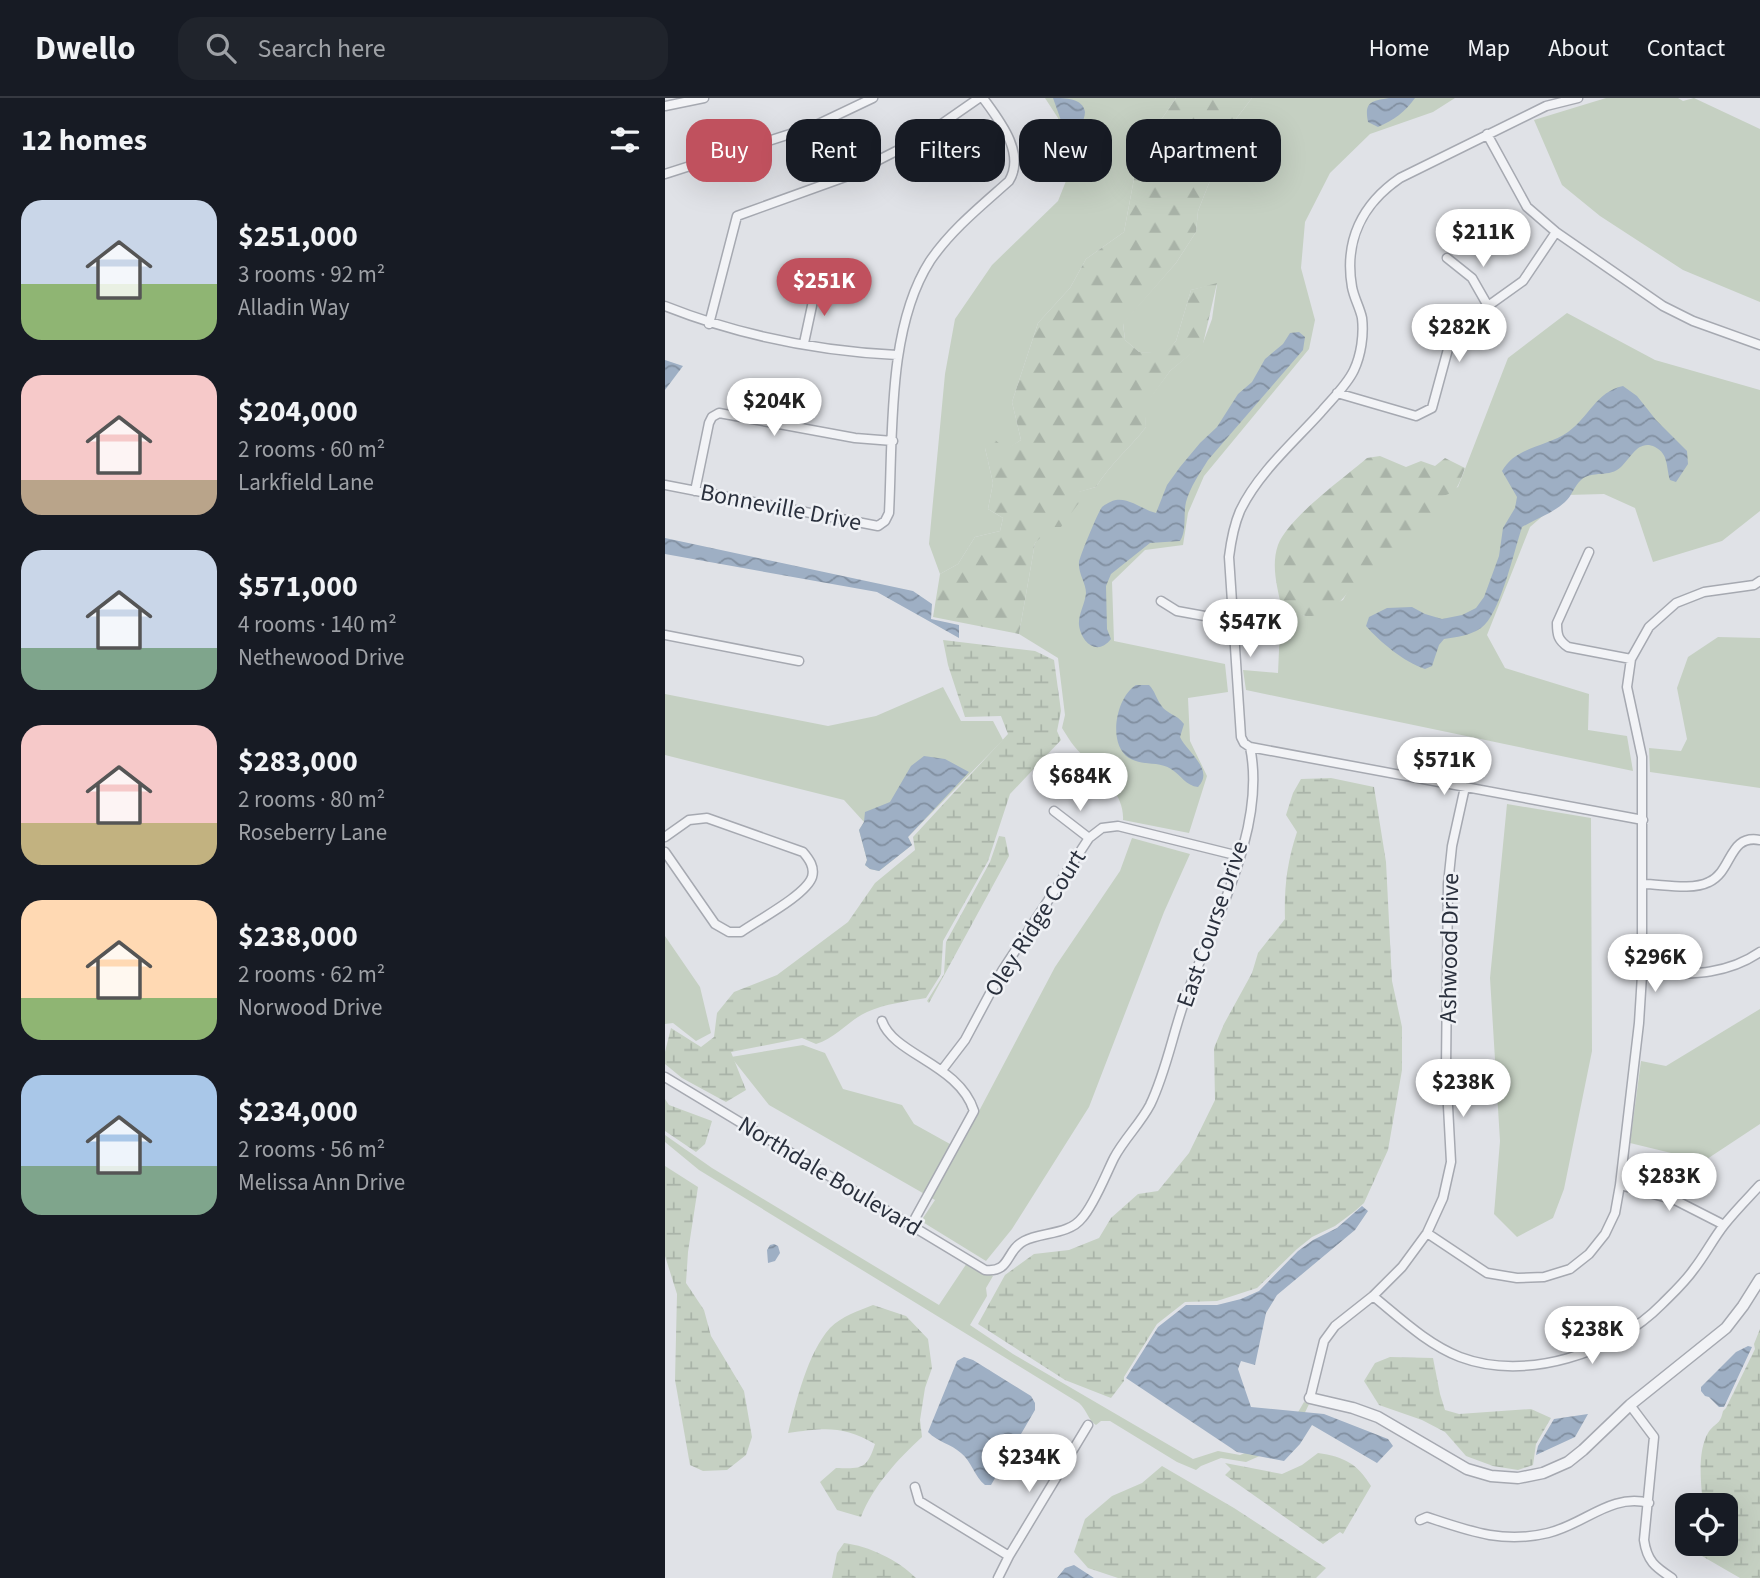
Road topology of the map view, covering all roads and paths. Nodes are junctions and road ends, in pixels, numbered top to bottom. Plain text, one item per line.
1 (704, 98) edge
2 (873, 98) edge
3 (981, 98) edge
4 (1578, 98) edge
5 (665, 106) edge
6 (1487, 134) junction
7 (665, 174) edge
8 (1556, 232) junction
9 (1447, 258) dead end
10 (816, 287) dead end
11 (665, 306) edge
12 (1488, 306) junction
13 (709, 324) junction
14 (804, 343) junction
15 (1760, 345) edge
16 (897, 355) junction
17 (1337, 393) junction
18 (893, 441) junction
19 (665, 485) edge
20 (695, 491) junction
21 (1589, 552) dead end
22 (1760, 581) edge
23 (1161, 601) dead end
24 (1232, 621) junction
25 (665, 635) edge
26 (1631, 659) junction
27 (799, 661) dead end
28 (1250, 747) junction
29 (1465, 787) junction
30 (1054, 811) dead end
31 (1643, 820) junction
32 (665, 837) edge
33 (1089, 838) junction
34 (1760, 841) edge
35 (665, 852) edge
36 (1240, 856) junction
37 (1643, 884) junction
38 (1760, 952) edge
39 (1642, 975) junction
40 (882, 1021) dead end
41 (942, 1070) junction
42 (665, 1077) edge
43 (1620, 1185) junction
44 (1760, 1185) edge
45 (912, 1224) junction
46 (1724, 1225) junction
47 (1427, 1233) junction
48 (995, 1271) joint
49 (1760, 1279) edge
50 (1373, 1296) junction
51 (1310, 1398) joint
52 (1630, 1405) junction
53 (1088, 1425) dead end
54 (915, 1487) dead end
55 (1649, 1503) junction
56 (1420, 1520) dead end
57 (1009, 1556) junction
58 (999, 1578) edge
59 (1672, 1578) edge

1 - 5 street
2 - 7 street
3 - 13 street
3 - 16 street, Bonneville Drive
4 - 6 street, East Course Drive
6 - 8 street
6 - 17 street, East Course Drive
8 - 12 street
8 - 15 street
9 - 12 street
10 - 14 street
11 - 13 street
12 - 17 street
13 - 14 street
14 - 16 street
16 - 18 street, Bonneville Drive
17 - 24 street, East Course Drive
18 - 20 street
18 - 20 street, Bonneville Drive
19 - 20 street, Bonneville Drive
21 - 26 street
22 - 26 street
23 - 24 street
24 - 28 street, East Course Drive
25 - 27 street
26 - 31 street
28 - 29 street
28 - 36 street, East Course Drive
29 - 31 street
29 - 47 street, Ashwood Drive
30 - 33 street
31 - 37 street
32 - 35 street
33 - 36 street, Oley Ridge Court
33 - 41 street, Oley Ridge Court
34 - 37 street
36 - 48 street, East Course Drive
37 - 39 street
38 - 39 street
39 - 43 street
40 - 41 street
41 - 45 street
42 - 45 street, Northdale Boulevard
43 - 46 street
43 - 47 street
44 - 46 street
45 - 48 street, Northdale Boulevard
46 - 50 street
47 - 50 street, Ashwood Drive
49 - 52 street
50 - 51 street, Ashwood Drive
51 - 52 street
52 - 55 street
53 - 57 street
54 - 57 street
55 - 56 street
55 - 59 street
57 - 58 street

